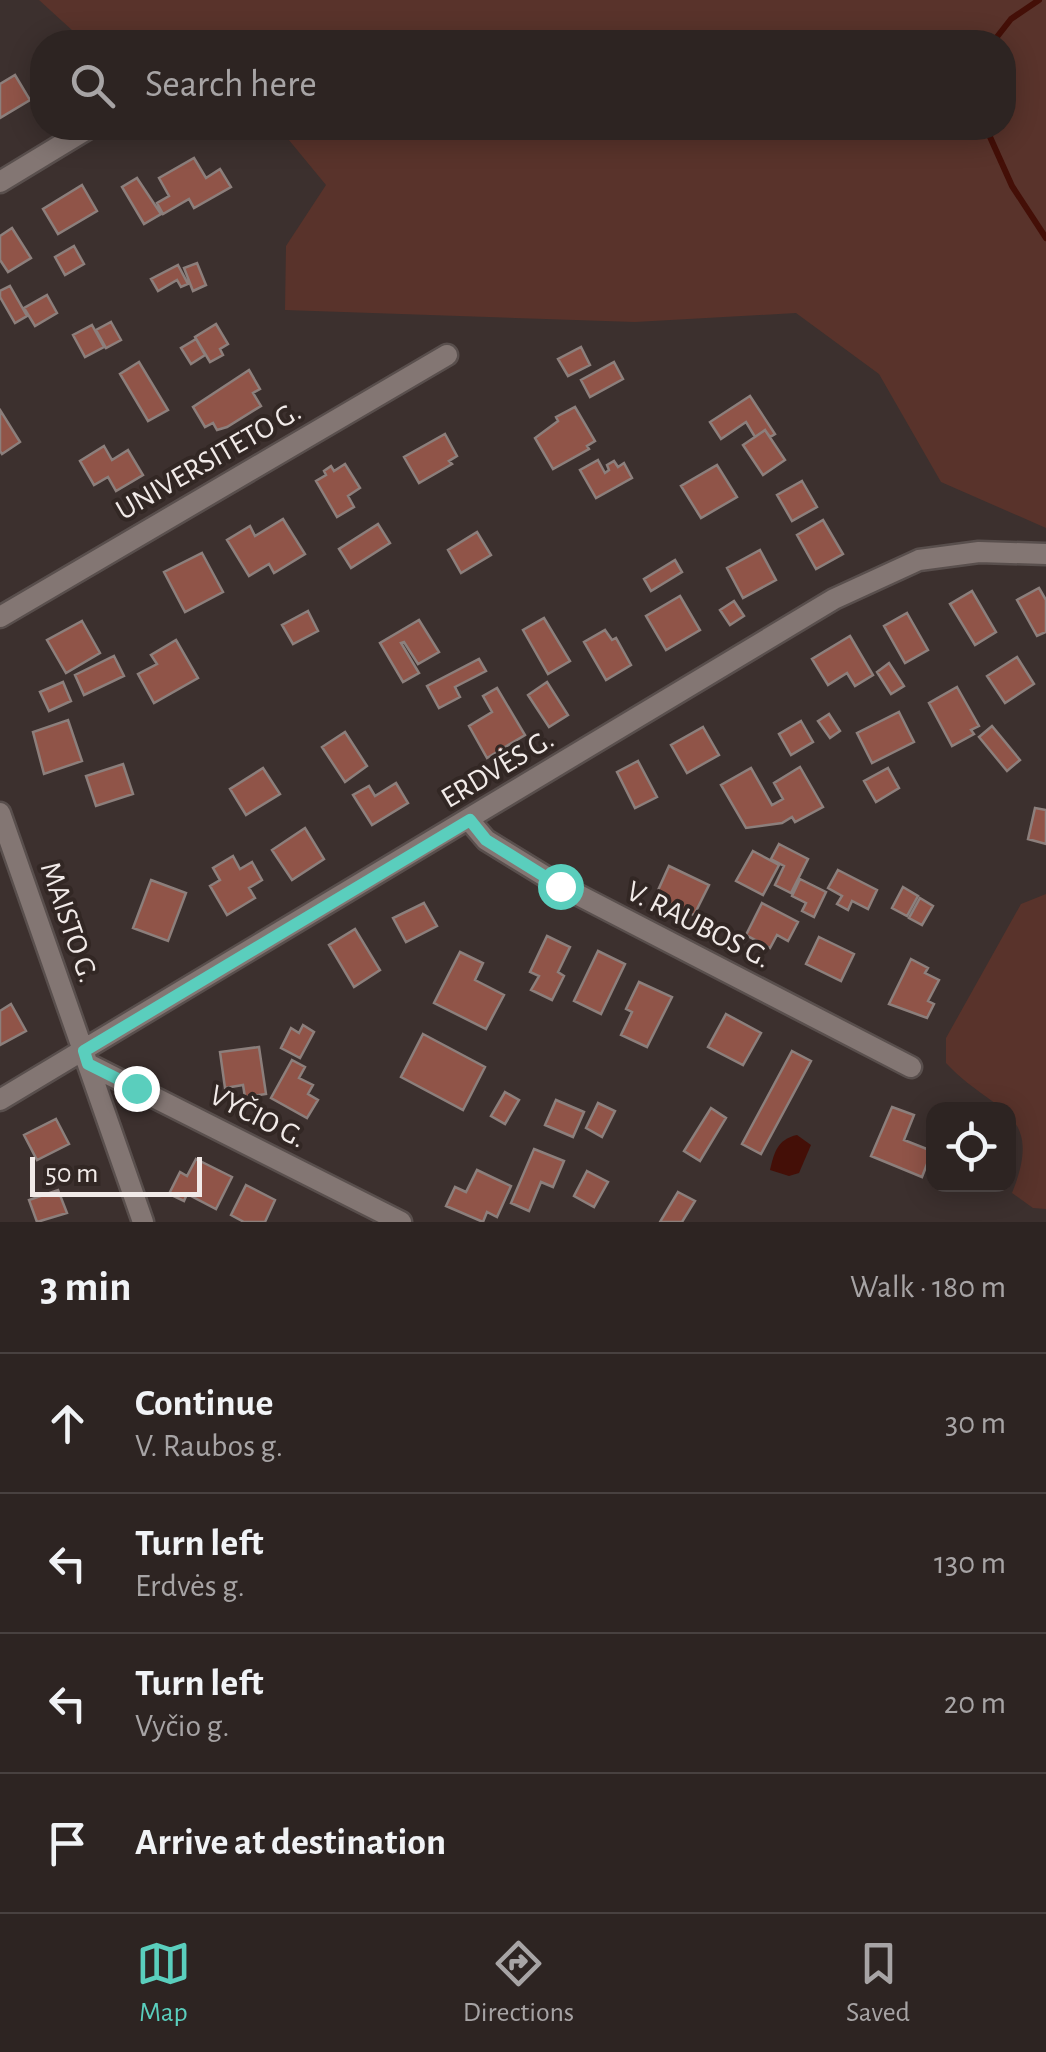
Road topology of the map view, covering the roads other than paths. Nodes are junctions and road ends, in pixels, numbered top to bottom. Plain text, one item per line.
1 (70, 140) edge
2 (0, 182) edge
3 (447, 355) dead end
4 (1046, 554) edge
5 (0, 617) edge
6 (0, 813) edge
7 (470, 820) junction
8 (86, 1057) junction
9 (911, 1067) dead end
10 (0, 1100) edge
11 (143, 1222) edge
12 (402, 1222) edge

1 - 2 street
3 - 5 street, UNIVERSITETO G.
4 - 7 street, ERDVĖS G.
6 - 8 street, MAISTO G.
7 - 8 street, ERDVĖS G.
7 - 9 street, V. RAUBOS G.
8 - 10 street, ERDVĖS G.
8 - 11 street, MAISTO G.
8 - 12 street, VYČIO G.

